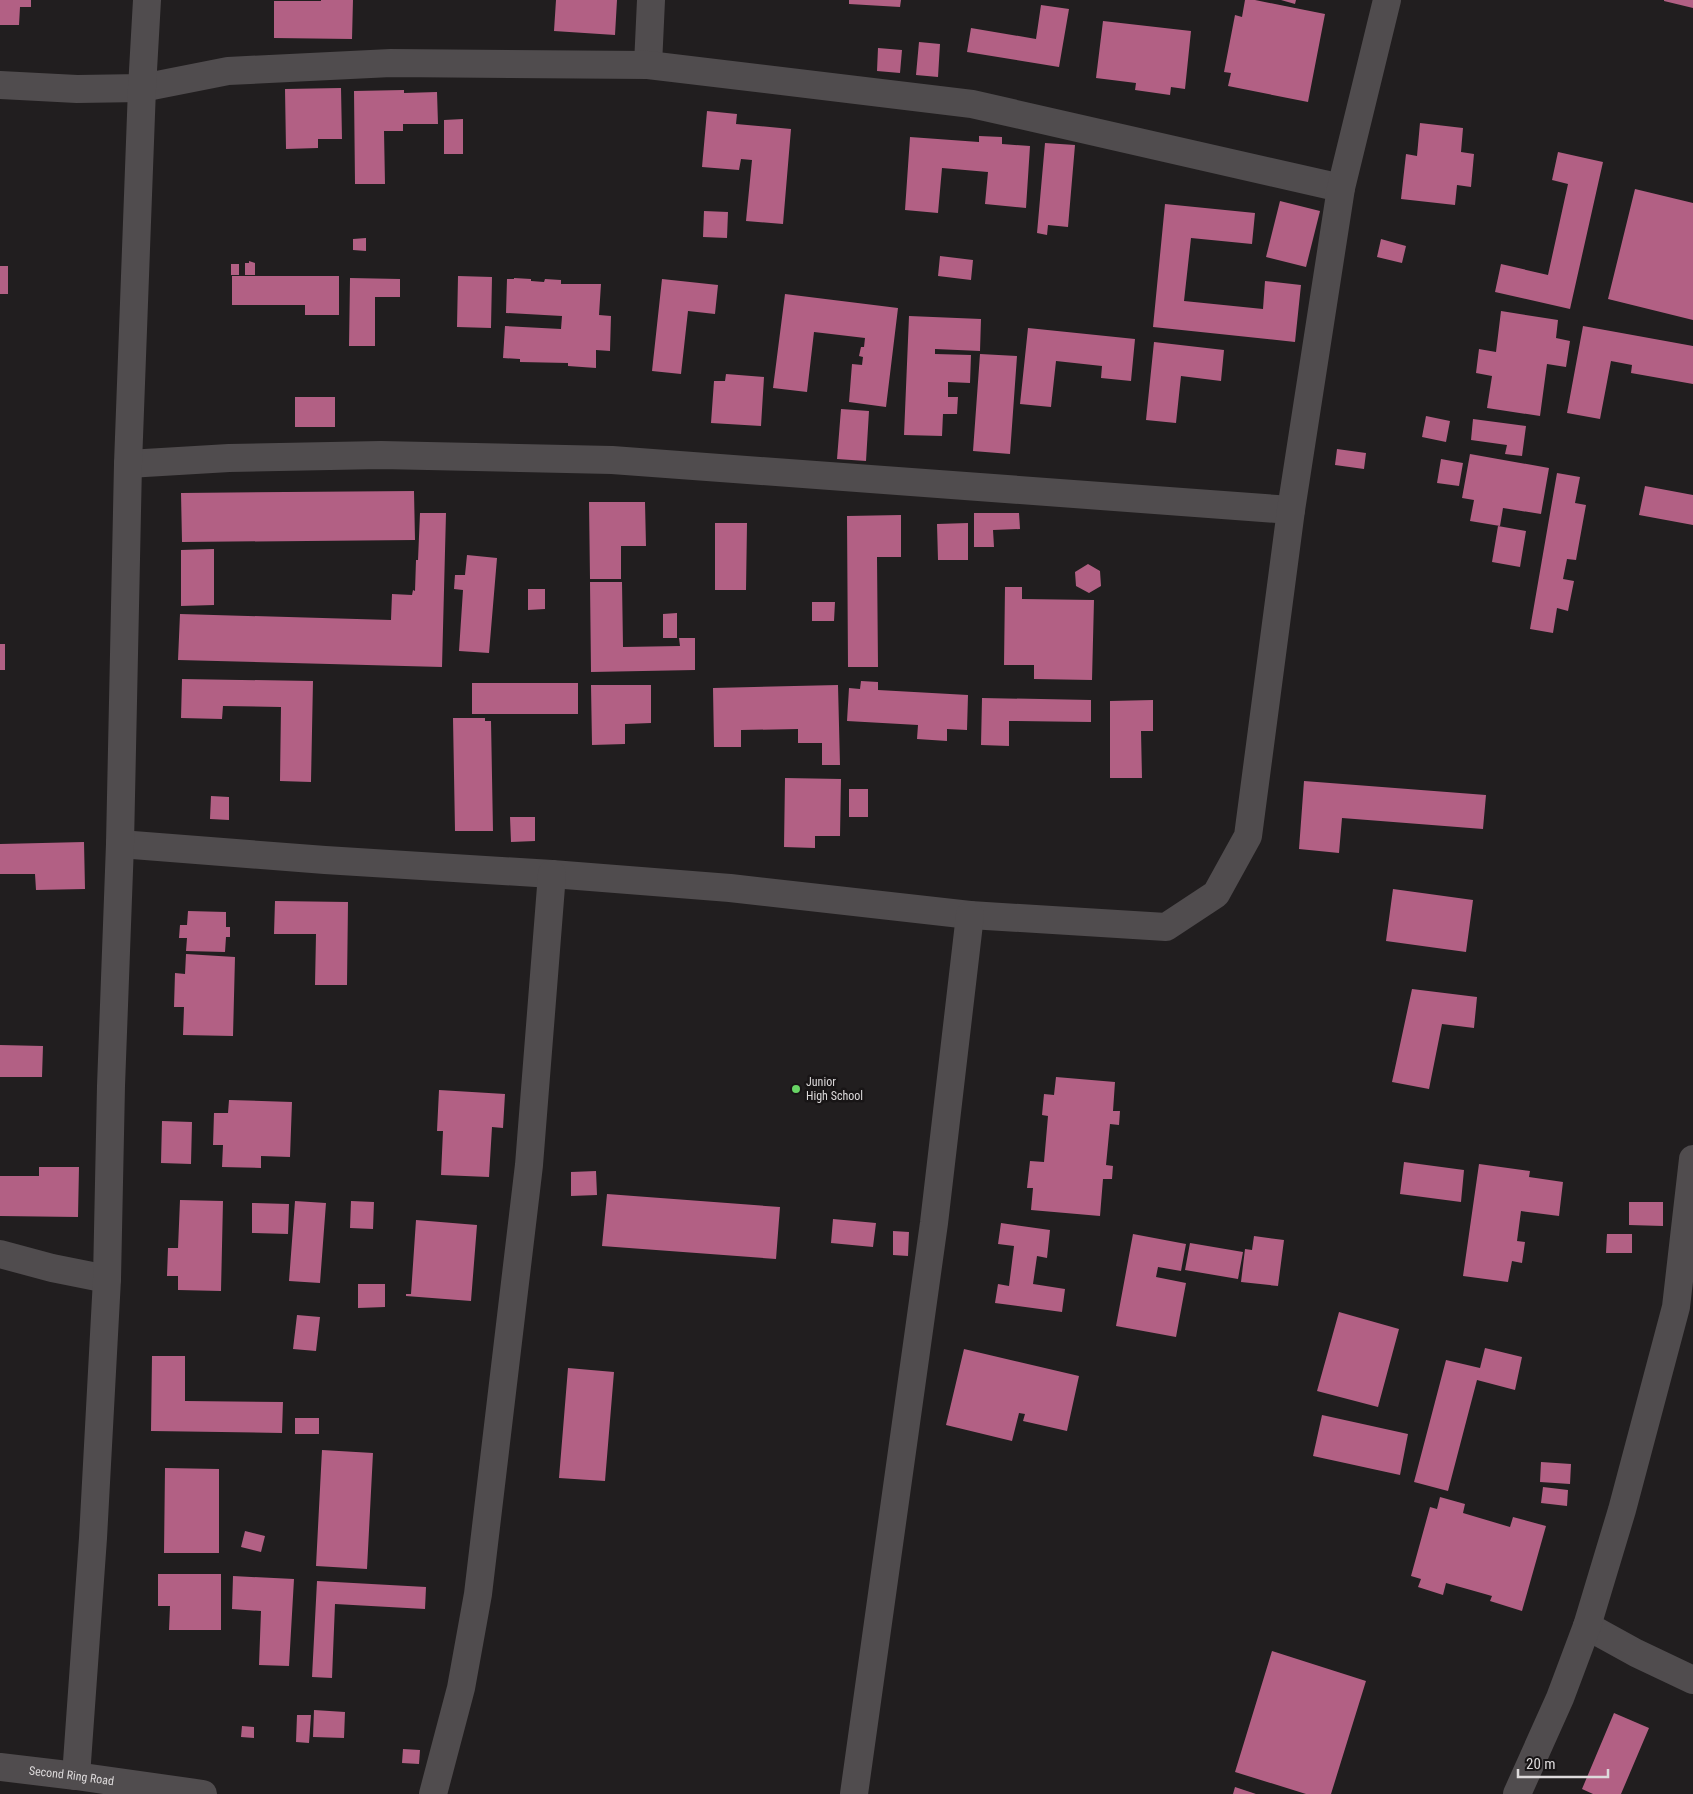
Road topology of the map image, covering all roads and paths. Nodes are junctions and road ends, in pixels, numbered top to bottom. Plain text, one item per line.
1 (147, 0) edge
2 (650, 0) edge
3 (1387, 0) edge
4 (648, 65) junction
5 (0, 85) edge
6 (142, 88) junction
7 (1341, 188) junction
8 (128, 464) junction
9 (1291, 510) junction
10 (120, 844) junction
11 (552, 874) junction
12 (970, 915) junction
13 (1693, 1159) edge
14 (0, 1254) edge
15 (107, 1279) junction
16 (1587, 1626) junction
17 (1693, 1680) edge
18 (0, 1767) edge
19 (76, 1776) junction
20 (203, 1794) edge
21 (433, 1794) edge
22 (854, 1794) edge
23 (1518, 1794) edge

1 - 6 street
2 - 4 street
3 - 7 street
4 - 6 street
4 - 7 street
5 - 6 street
6 - 8 street
7 - 9 street
8 - 9 street
8 - 10 street
9 - 12 street
10 - 11 street
10 - 15 street
11 - 12 street
11 - 21 street
12 - 22 street
13 - 16 street
14 - 15 street
15 - 19 street
16 - 17 street
16 - 23 street
18 - 19 street, Second Ring Road
19 - 20 street, Second Ring Road

